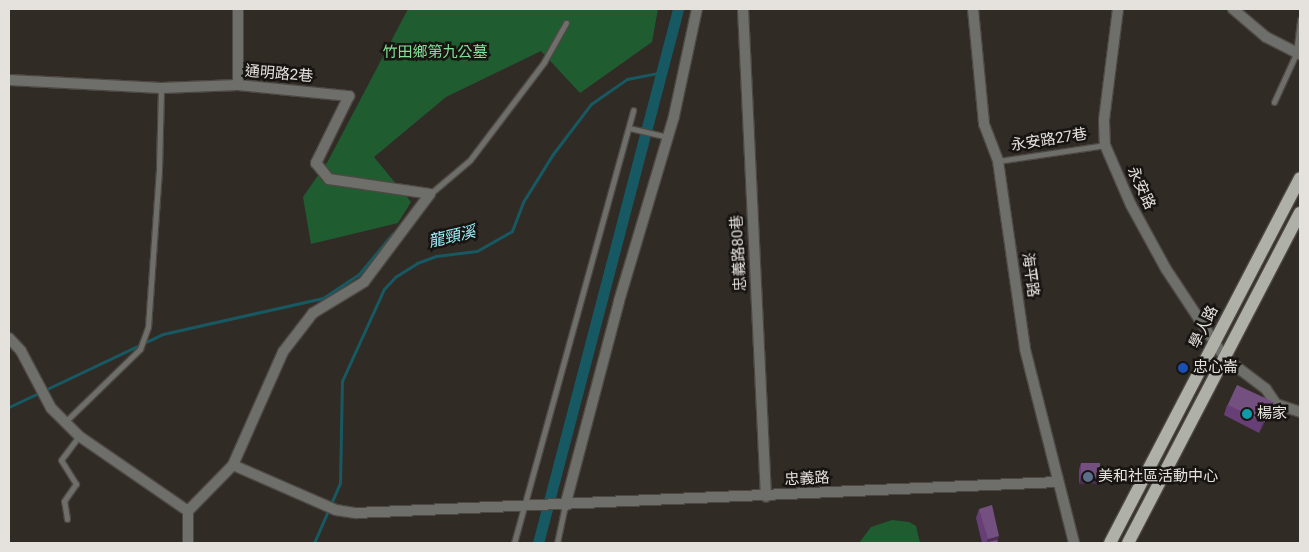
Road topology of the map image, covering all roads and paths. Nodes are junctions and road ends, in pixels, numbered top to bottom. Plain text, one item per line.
1 (238, 9) edge
2 (697, 9) edge
3 (743, 9) edge
4 (973, 9) edge
5 (1118, 9) edge
6 (1233, 9) edge
7 (1300, 19) edge
8 (566, 23) dead end
9 (1298, 54) edge
10 (9, 80) edge
11 (238, 85) junction
12 (161, 88) junction
13 (1274, 102) dead end
14 (633, 110) dead end
15 (629, 128) junction
16 (666, 137) junction
17 (1105, 145) junction
18 (998, 161) junction
19 (1300, 178) edge
20 (430, 194) junction
21 (1300, 214) edge
22 (9, 338) edge
23 (1215, 339) junction
24 (1225, 358) junction
25 (1300, 412) edge
26 (65, 422) junction
27 (79, 436) junction
28 (233, 465) junction
29 (1058, 482) junction
30 (766, 496) junction
31 (562, 506) junction
32 (526, 507) junction
33 (188, 511) junction
34 (67, 519) dead end
35 (188, 543) edge
36 (514, 543) edge
37 (557, 543) edge
38 (1074, 543) edge
39 (1110, 543) edge
40 (1128, 543) edge

1 - 11 street
2 - 16 street
3 - 30 street, 忠義路80巷
4 - 18 street, 海平路
5 - 17 street, 永安路
6 - 9 street
7 - 9 lane
8 - 20 lane
9 - 13 lane
10 - 12 street, 通明路2巷
11 - 12 street, 通明路2巷
11 - 20 street, 通明路2巷
12 - 26 lane
14 - 15 lane
15 - 16 lane
15 - 32 lane
16 - 31 street
17 - 18 lane, 永安路27巷
17 - 23 street, 永安路
18 - 29 street, 海平路
19 - 23 main road, 學人路
20 - 28 street
21 - 24 main road
22 - 26 street
23 - 24 street, 永安路
23 - 39 main road, 學人路
24 - 25 street
24 - 40 main road
26 - 27 street
27 - 33 street
27 - 34 lane
28 - 32 street, 忠義路
28 - 33 street
29 - 30 street, 忠義路
29 - 38 street, 海平路
30 - 31 street, 忠義路
31 - 32 street, 忠義路
31 - 37 lane
32 - 36 lane
33 - 35 street

